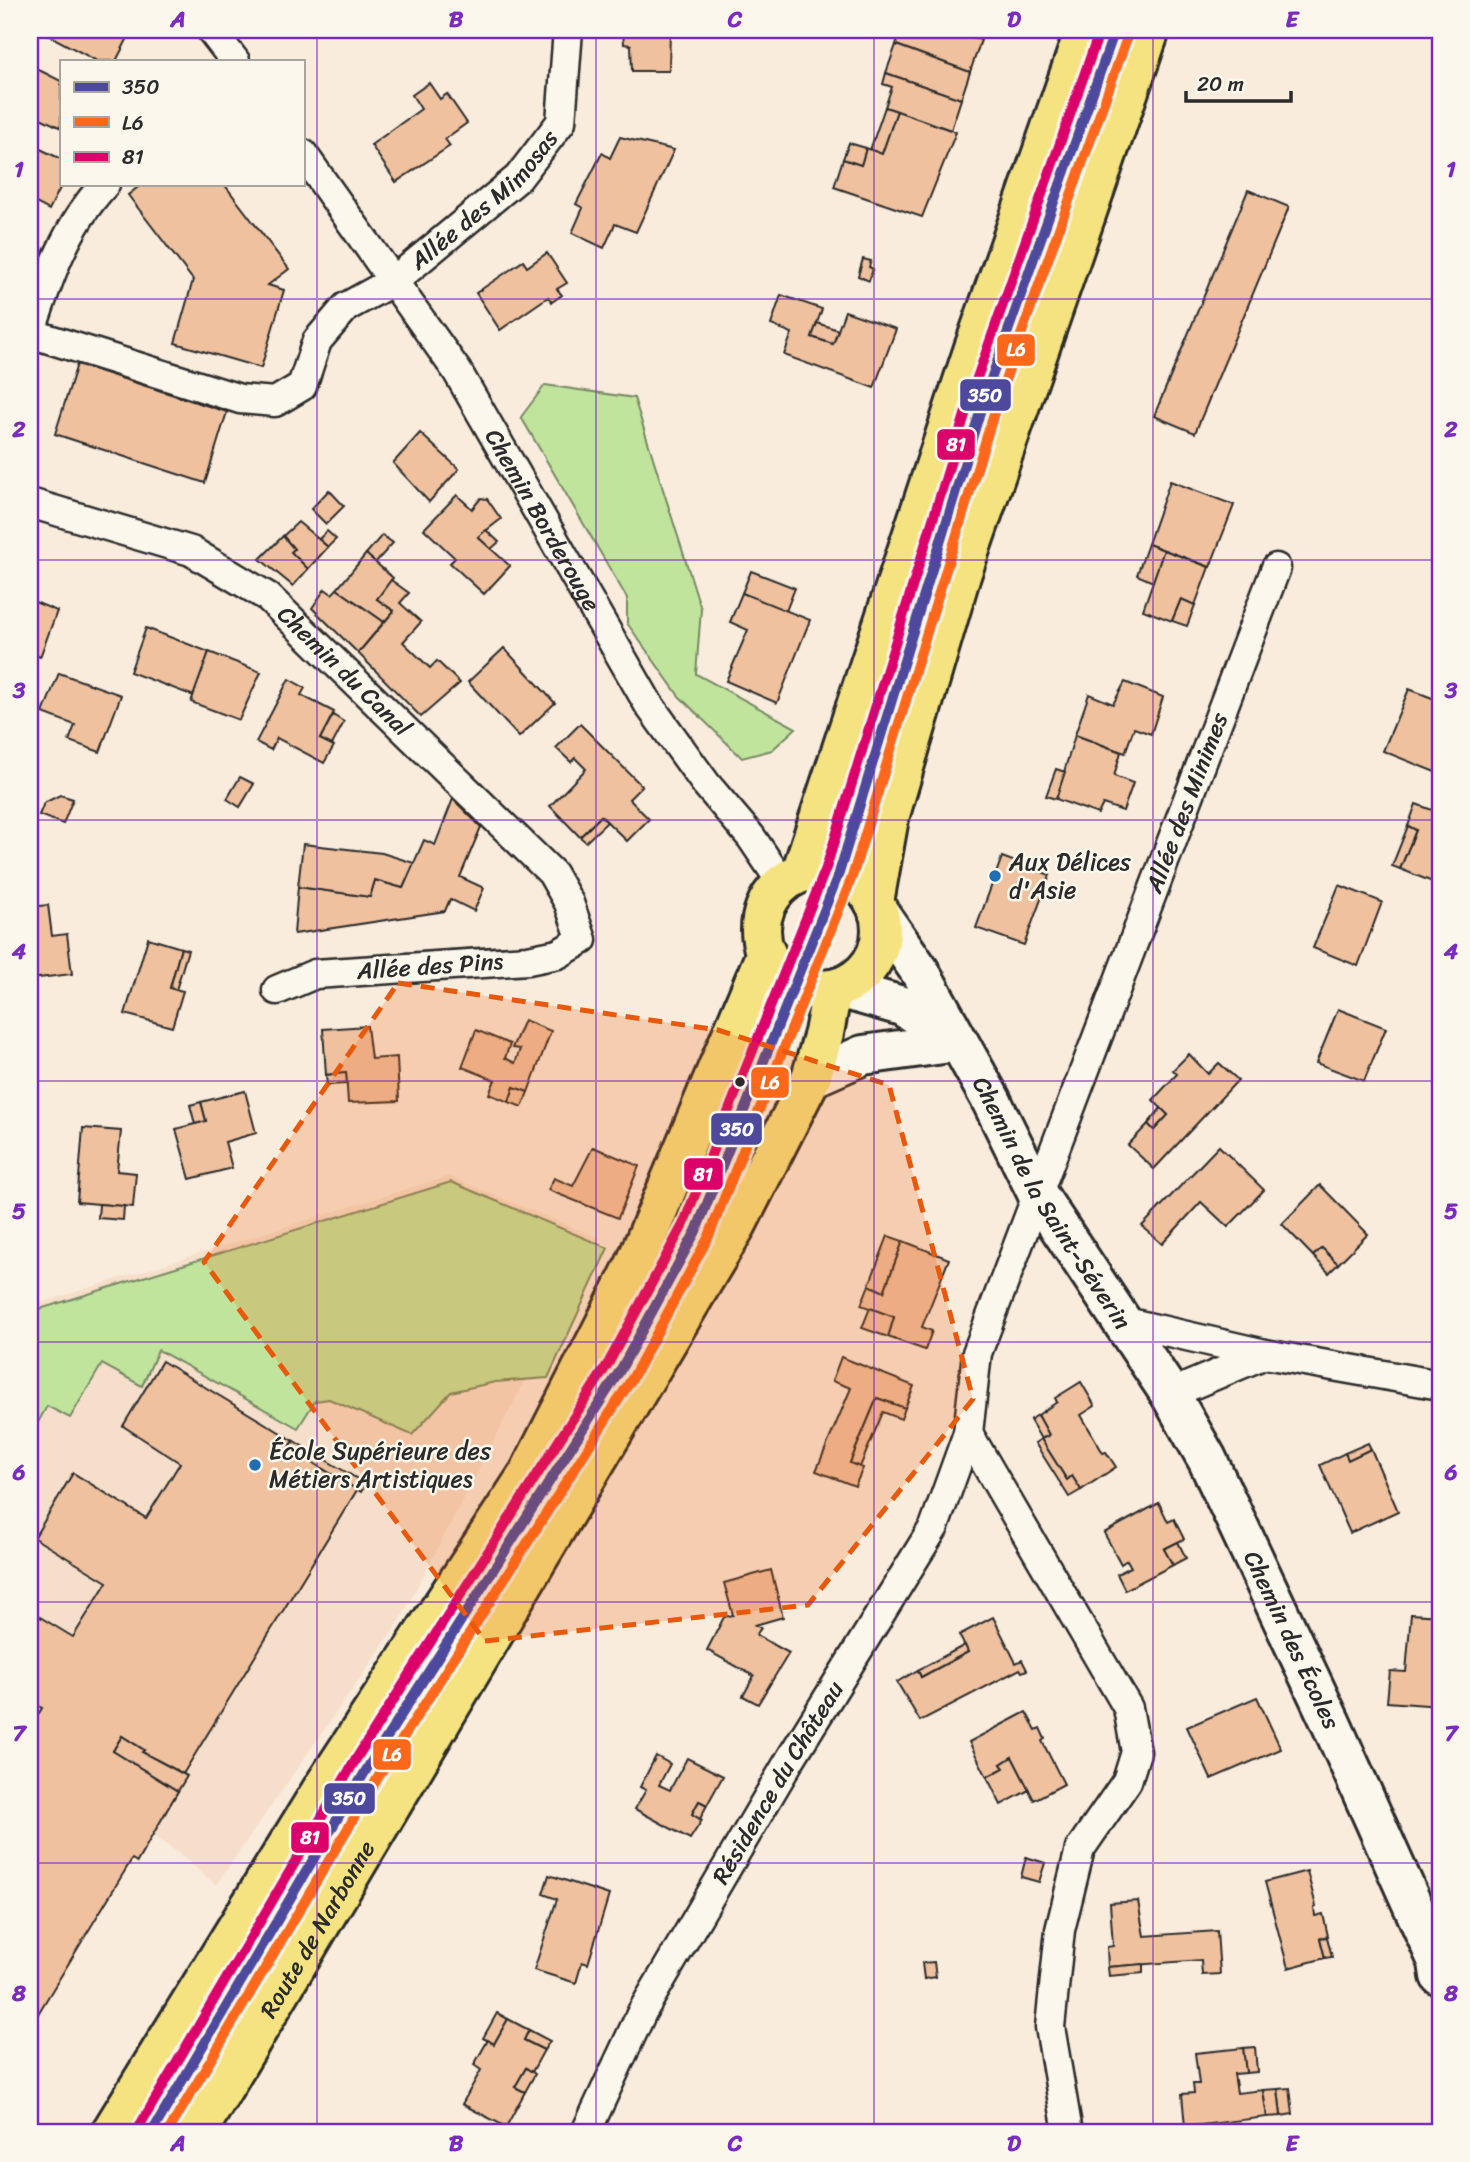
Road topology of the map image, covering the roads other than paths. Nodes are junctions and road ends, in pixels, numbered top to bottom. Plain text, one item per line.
1 (211, 30) edge
2 (568, 30) edge
3 (1084, 30) edge
4 (1150, 30) edge
5 (234, 60) edge
6 (304, 155) edge
7 (103, 186) edge
8 (395, 280) junction
9 (30, 334) edge
10 (30, 503) edge
11 (1276, 568) dead end
12 (792, 878) junction
13 (876, 907) junction
14 (582, 940) joint
15 (766, 953) junction
16 (835, 989) junction
17 (277, 990) dead end
18 (958, 1042) junction
19 (811, 1077) junction
20 (1038, 1195) junction
21 (1117, 1320) junction
22 (1265, 1354) junction
23 (1440, 1384) edge
24 (1170, 1395) junction
25 (968, 1433) junction
26 (1440, 1976) edge
27 (111, 2132) edge
28 (197, 2132) edge
29 (586, 2132) edge
30 (1068, 2132) edge

1 - 5 street
2 - 8 street, Allée des Mimosas
3 - 12 main road
4 - 13 main road
6 - 8 street, Chemin Borderouge
7 - 9 street
8 - 9 street, Allée des Mimosas
8 - 12 street, Chemin Borderouge
10 - 14 street, Chemin du Canal
11 - 20 street, Allée des Minimes
12 - 13 main road
12 - 15 main road
13 - 16 main road
13 - 18 street, Chemin de la Saint-Séverin
14 - 17 street, Allée des Pins
15 - 16 main road
15 - 27 main road
16 - 18 street
16 - 19 main road, Route de Narbonne
18 - 19 street
18 - 20 street, Chemin de la Saint-Séverin
19 - 28 main road, Route de Narbonne
20 - 21 street, Chemin de la Saint-Séverin
20 - 25 street, Résidence du Château
21 - 22 street, Chemin de la Saint-Séverin
21 - 24 street, Chemin des Écoles
22 - 23 street, Chemin de la Saint-Séverin
22 - 24 street
24 - 26 street, Chemin des Écoles
25 - 29 street, Résidence du Château
25 - 30 street

